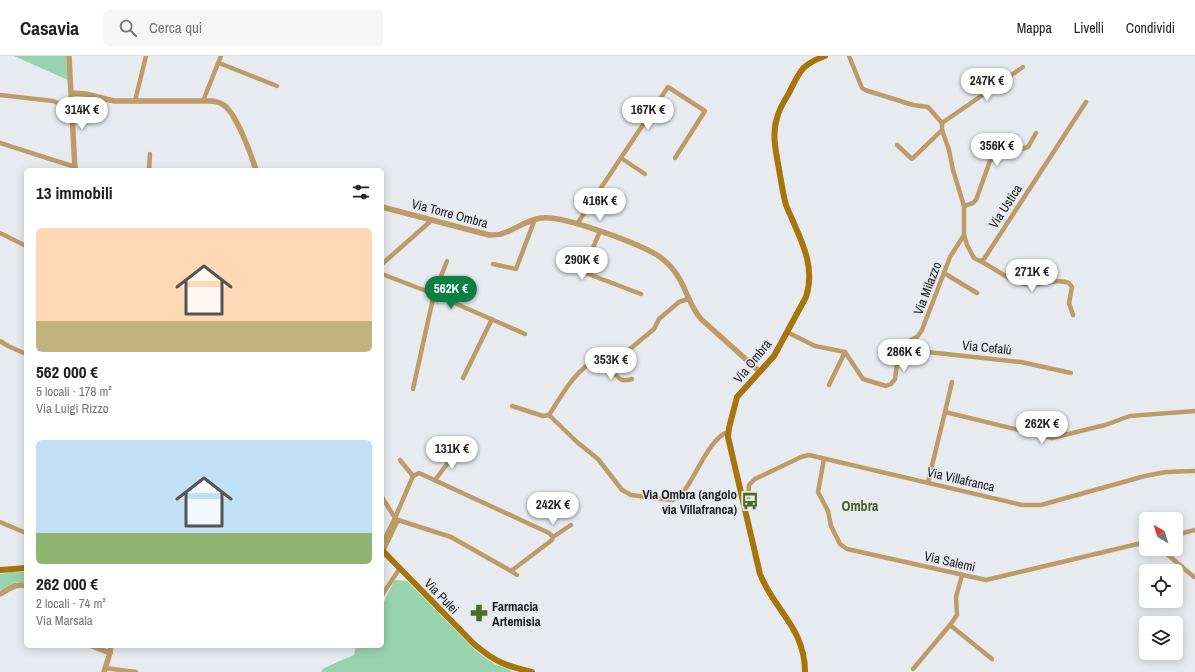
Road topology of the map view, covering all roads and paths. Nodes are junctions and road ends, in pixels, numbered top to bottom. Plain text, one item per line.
1 (69, 56) edge
2 (146, 56) edge
3 (221, 56) edge
4 (825, 56) edge
5 (849, 56) edge
6 (219, 63) junction
7 (1023, 67) dead end
8 (277, 86) dead end
9 (72, 93) junction
10 (0, 95) edge
11 (135, 101) junction
12 (203, 101) junction
13 (1086, 102) dead end
14 (72, 109) junction
15 (942, 123) junction
16 (942, 130) junction
17 (1036, 133) dead end
18 (0, 143) edge
19 (897, 145) dead end
20 (150, 154) dead end
21 (621, 158) junction
22 (675, 158) dead end
23 (72, 168) edge
24 (75, 168) edge
25 (149, 168) edge
26 (255, 168) edge
27 (645, 174) dead end
28 (964, 206) junction
29 (384, 208) edge
30 (535, 219) junction
31 (432, 220) junction
32 (577, 224) junction
33 (600, 231) junction
34 (0, 234) edge
35 (964, 235) junction
36 (24, 245) edge
37 (446, 261) dead end
38 (980, 261) junction
39 (384, 262) edge
40 (493, 264) dead end
41 (944, 273) junction
42 (384, 275) edge
43 (977, 293) dead end
44 (434, 294) junction
45 (641, 294) dead end
46 (688, 299) junction
47 (1073, 315) dead end
48 (492, 319) junction
49 (787, 332) junction
50 (525, 334) dead end
51 (0, 341) edge
52 (899, 349) junction
53 (845, 352) junction
54 (24, 353) edge
55 (602, 357) junction
56 (760, 372) junction
57 (1071, 373) dead end
58 (463, 378) dead end
59 (632, 379) dead end
60 (952, 382) dead end
61 (829, 385) dead end
62 (413, 389) dead end
63 (512, 406) dead end
64 (1195, 411) edge
65 (945, 412) junction
66 (549, 415) junction
67 (728, 432) junction
68 (457, 451) dead end
69 (824, 459) junction
70 (400, 460) dead end
71 (1195, 471) edge
72 (413, 476) junction
73 (435, 480) junction
74 (928, 482) junction
75 (384, 500) edge
76 (744, 505) junction
77 (396, 519) junction
78 (0, 522) edge
79 (571, 526) dead end
80 (1195, 530) edge
81 (24, 532) edge
82 (1183, 533) edge
83 (553, 537) junction
84 (384, 544) edge
85 (1139, 544) edge
86 (384, 550) edge
87 (1169, 556) edge
88 (24, 568) edge
89 (400, 568) junction
90 (0, 570) edge
91 (510, 571) junction
92 (517, 575) dead end
93 (962, 575) junction
94 (1194, 577) dead end
95 (24, 585) edge
96 (384, 592) edge
97 (0, 594) edge
98 (950, 625) junction
99 (97, 648) edge
100 (111, 648) edge
101 (110, 653) junction
102 (992, 659) dead end
103 (913, 669) dead end
104 (105, 670) edge
105 (136, 672) edge
106 (532, 672) edge
107 (804, 672) edge

1 - 9 street
2 - 11 street
3 - 6 street
4 - 49 main road, Via Ombra
5 - 15 street
6 - 8 street
6 - 12 street
7 - 15 street
9 - 11 street
9 - 14 street
10 - 14 street
11 - 12 street
12 - 26 street
13 - 38 street, Via Ustica
14 - 24 street
15 - 16 street
16 - 19 street
16 - 28 street
17 - 28 street
18 - 23 street
20 - 25 street
21 - 22 street
21 - 27 street
21 - 32 street
28 - 35 street
29 - 31 street, Via Torre Ombra
30 - 31 street, Via Torre Ombra
30 - 32 street, Via Torre Ombra
30 - 40 street
31 - 39 street
32 - 33 street, Via Torre Ombra
33 - 45 street
33 - 46 street, Via Torre Ombra
34 - 36 street
35 - 38 street
35 - 41 street, Via Milazzo
37 - 44 street
38 - 47 street
41 - 43 street
41 - 52 street, Via Milazzo
42 - 44 street
44 - 48 street
44 - 62 street
46 - 55 street
46 - 56 street, Via Torre Ombra
48 - 50 street
48 - 58 street
49 - 53 street
49 - 56 main road, Via Ombra
51 - 54 street
52 - 53 street
52 - 57 street, Via Cefalù
53 - 61 street
55 - 59 street
55 - 66 street
56 - 67 main road, Via Ombra
60 - 65 street
63 - 66 street
64 - 65 street
65 - 74 street
66 - 67 street
67 - 76 main road, Via Ombra
68 - 73 street
69 - 74 street, Via Villafranca
69 - 76 street, Via Villafranca
69 - 93 street, Via Salemi
70 - 72 street
71 - 74 street, Via Villafranca
72 - 73 street
72 - 77 street
73 - 83 street
75 - 77 street
76 - 107 main road, Via Ombra
77 - 84 street
77 - 91 street
78 - 81 street
79 - 83 street
80 - 82 street
83 - 91 street
85 - 93 street, Via Salemi
86 - 89 main road, Via Pulei
87 - 94 street
88 - 90 main road
89 - 96 street
89 - 106 main road, Via Pulei
91 - 92 street
93 - 98 street
95 - 97 street
98 - 102 street
98 - 103 street
99 - 101 street
100 - 101 street
101 - 104 street
104 - 105 street

